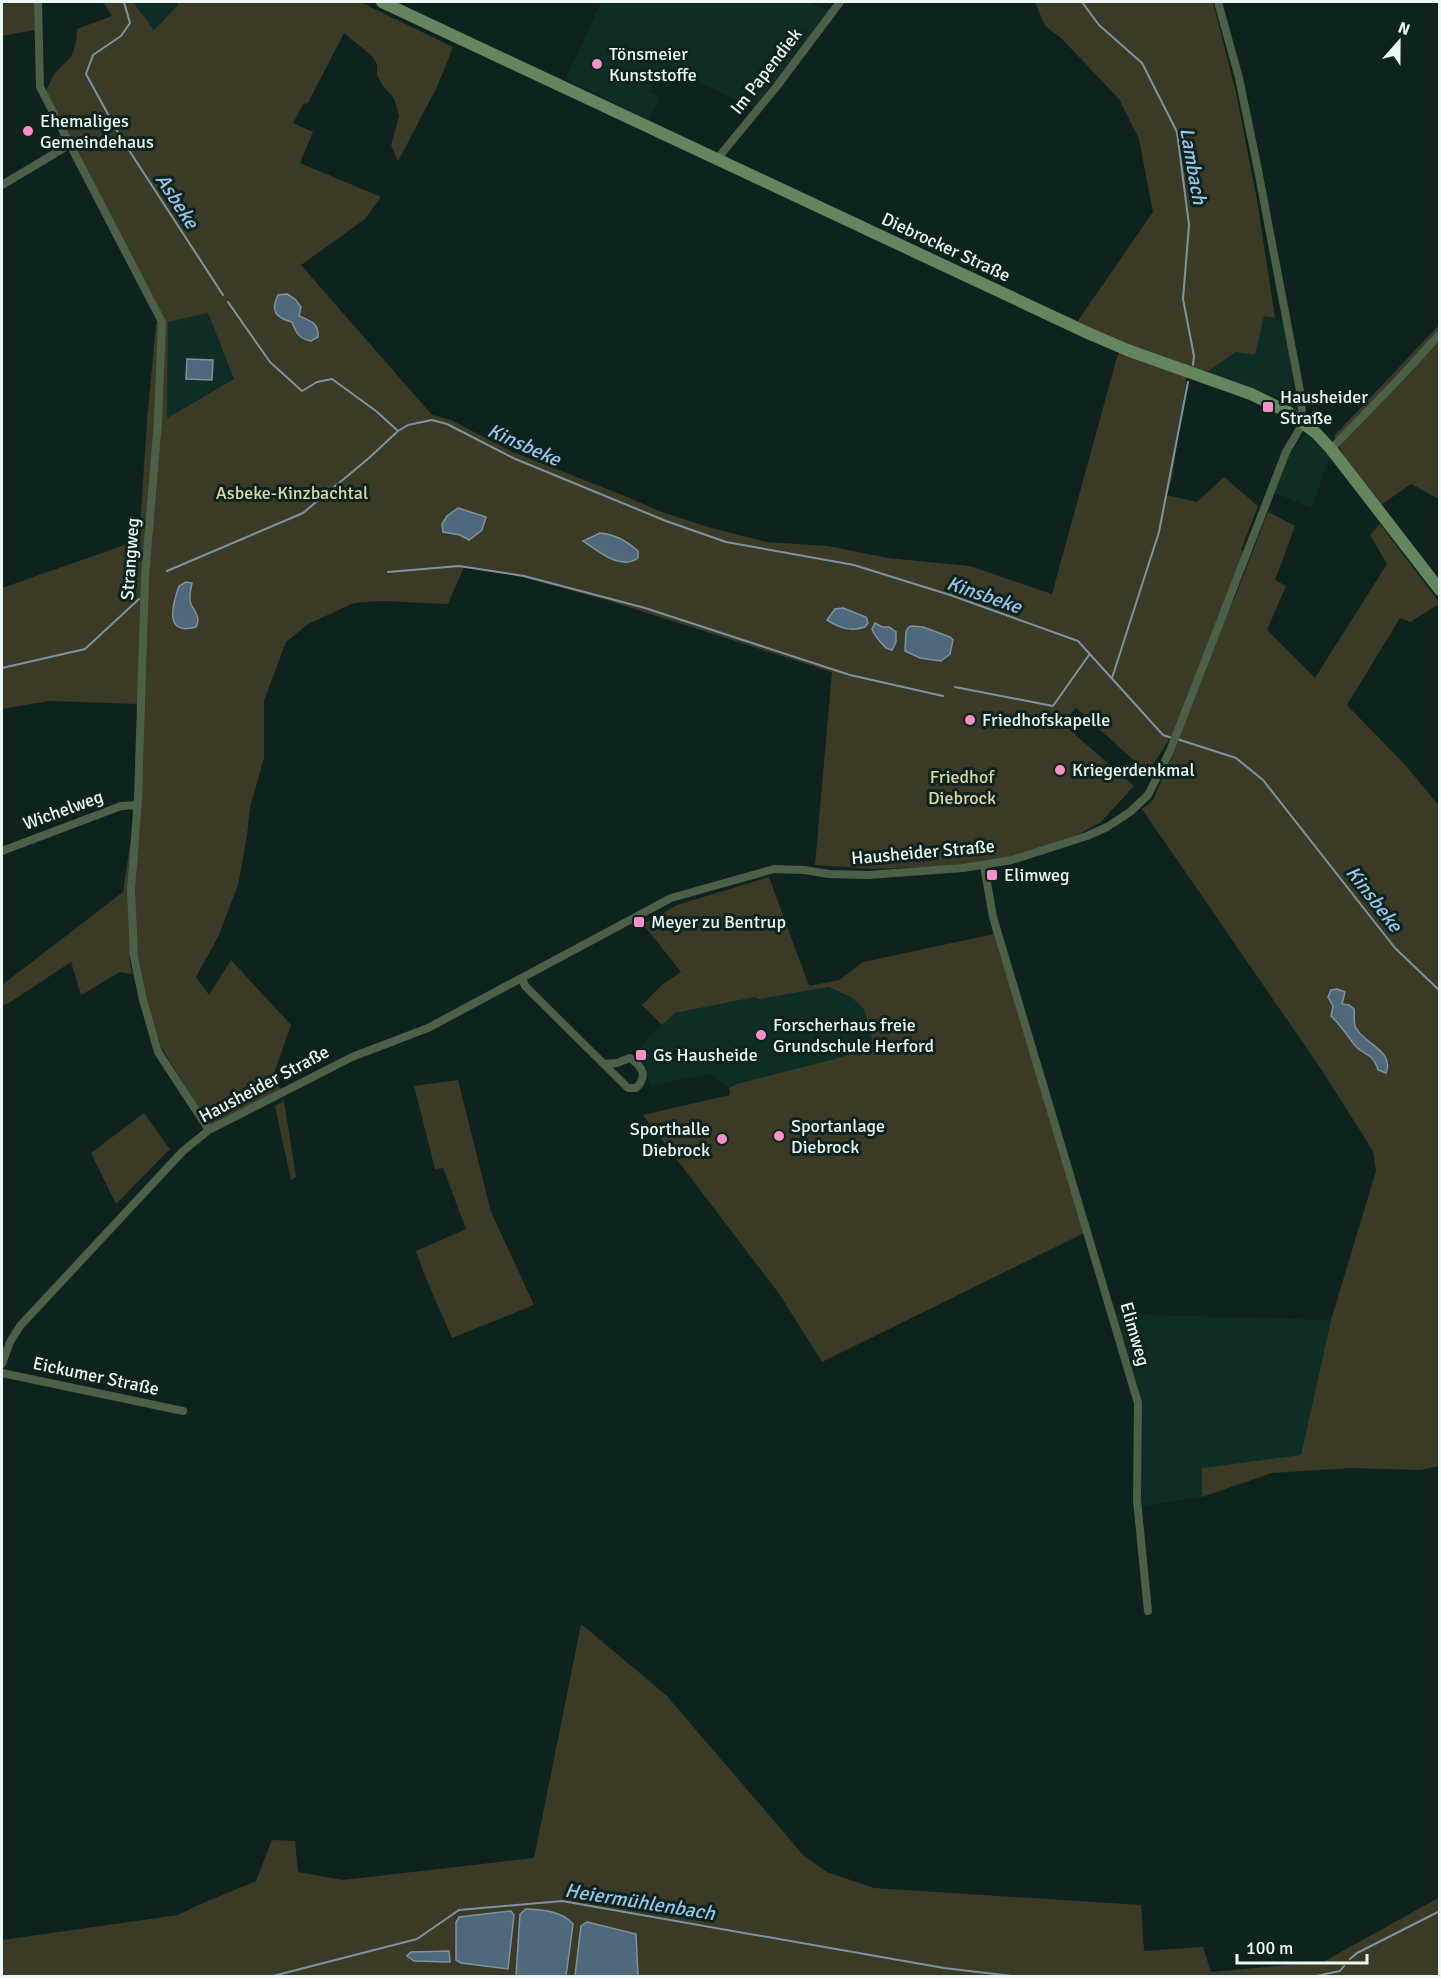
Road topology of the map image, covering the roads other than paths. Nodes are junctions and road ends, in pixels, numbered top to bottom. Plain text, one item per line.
1 (38, 2) edge
2 (382, 2) edge
3 (840, 2) edge
4 (1218, 2) edge
5 (69, 145) junction
6 (718, 160) junction
7 (2, 185) edge
8 (1440, 334) edge
9 (1304, 423) junction
10 (1331, 448) junction
11 (1440, 590) edge
12 (137, 805) junction
13 (2, 851) edge
14 (984, 866) junction
15 (522, 978) junction
16 (604, 1064) junction
17 (209, 1130) junction
18 (2, 1364) edge
19 (2, 1373) edge
20 (183, 1411) dead end
21 (1148, 1611) dead end

1 - 5 street, Strangweg
2 - 6 main road, Diebrocker Straße
3 - 6 street, Im Papendiek
4 - 9 street
5 - 7 street
5 - 12 street, Strangweg
6 - 9 main road, Diebrocker Straße
8 - 10 street
9 - 10 main road, Diebrocker Straße
9 - 14 street, Hausheider Straße
10 - 11 main road, Diebrocker Straße
12 - 13 street, Wichelweg
12 - 17 street, Strangweg
14 - 15 street, Hausheider Straße
14 - 21 street, Elimweg
15 - 16 street
15 - 17 street, Hausheider Straße
16 - 16 street
17 - 18 street, Hausheider Straße
19 - 20 street, Eickumer Straße

